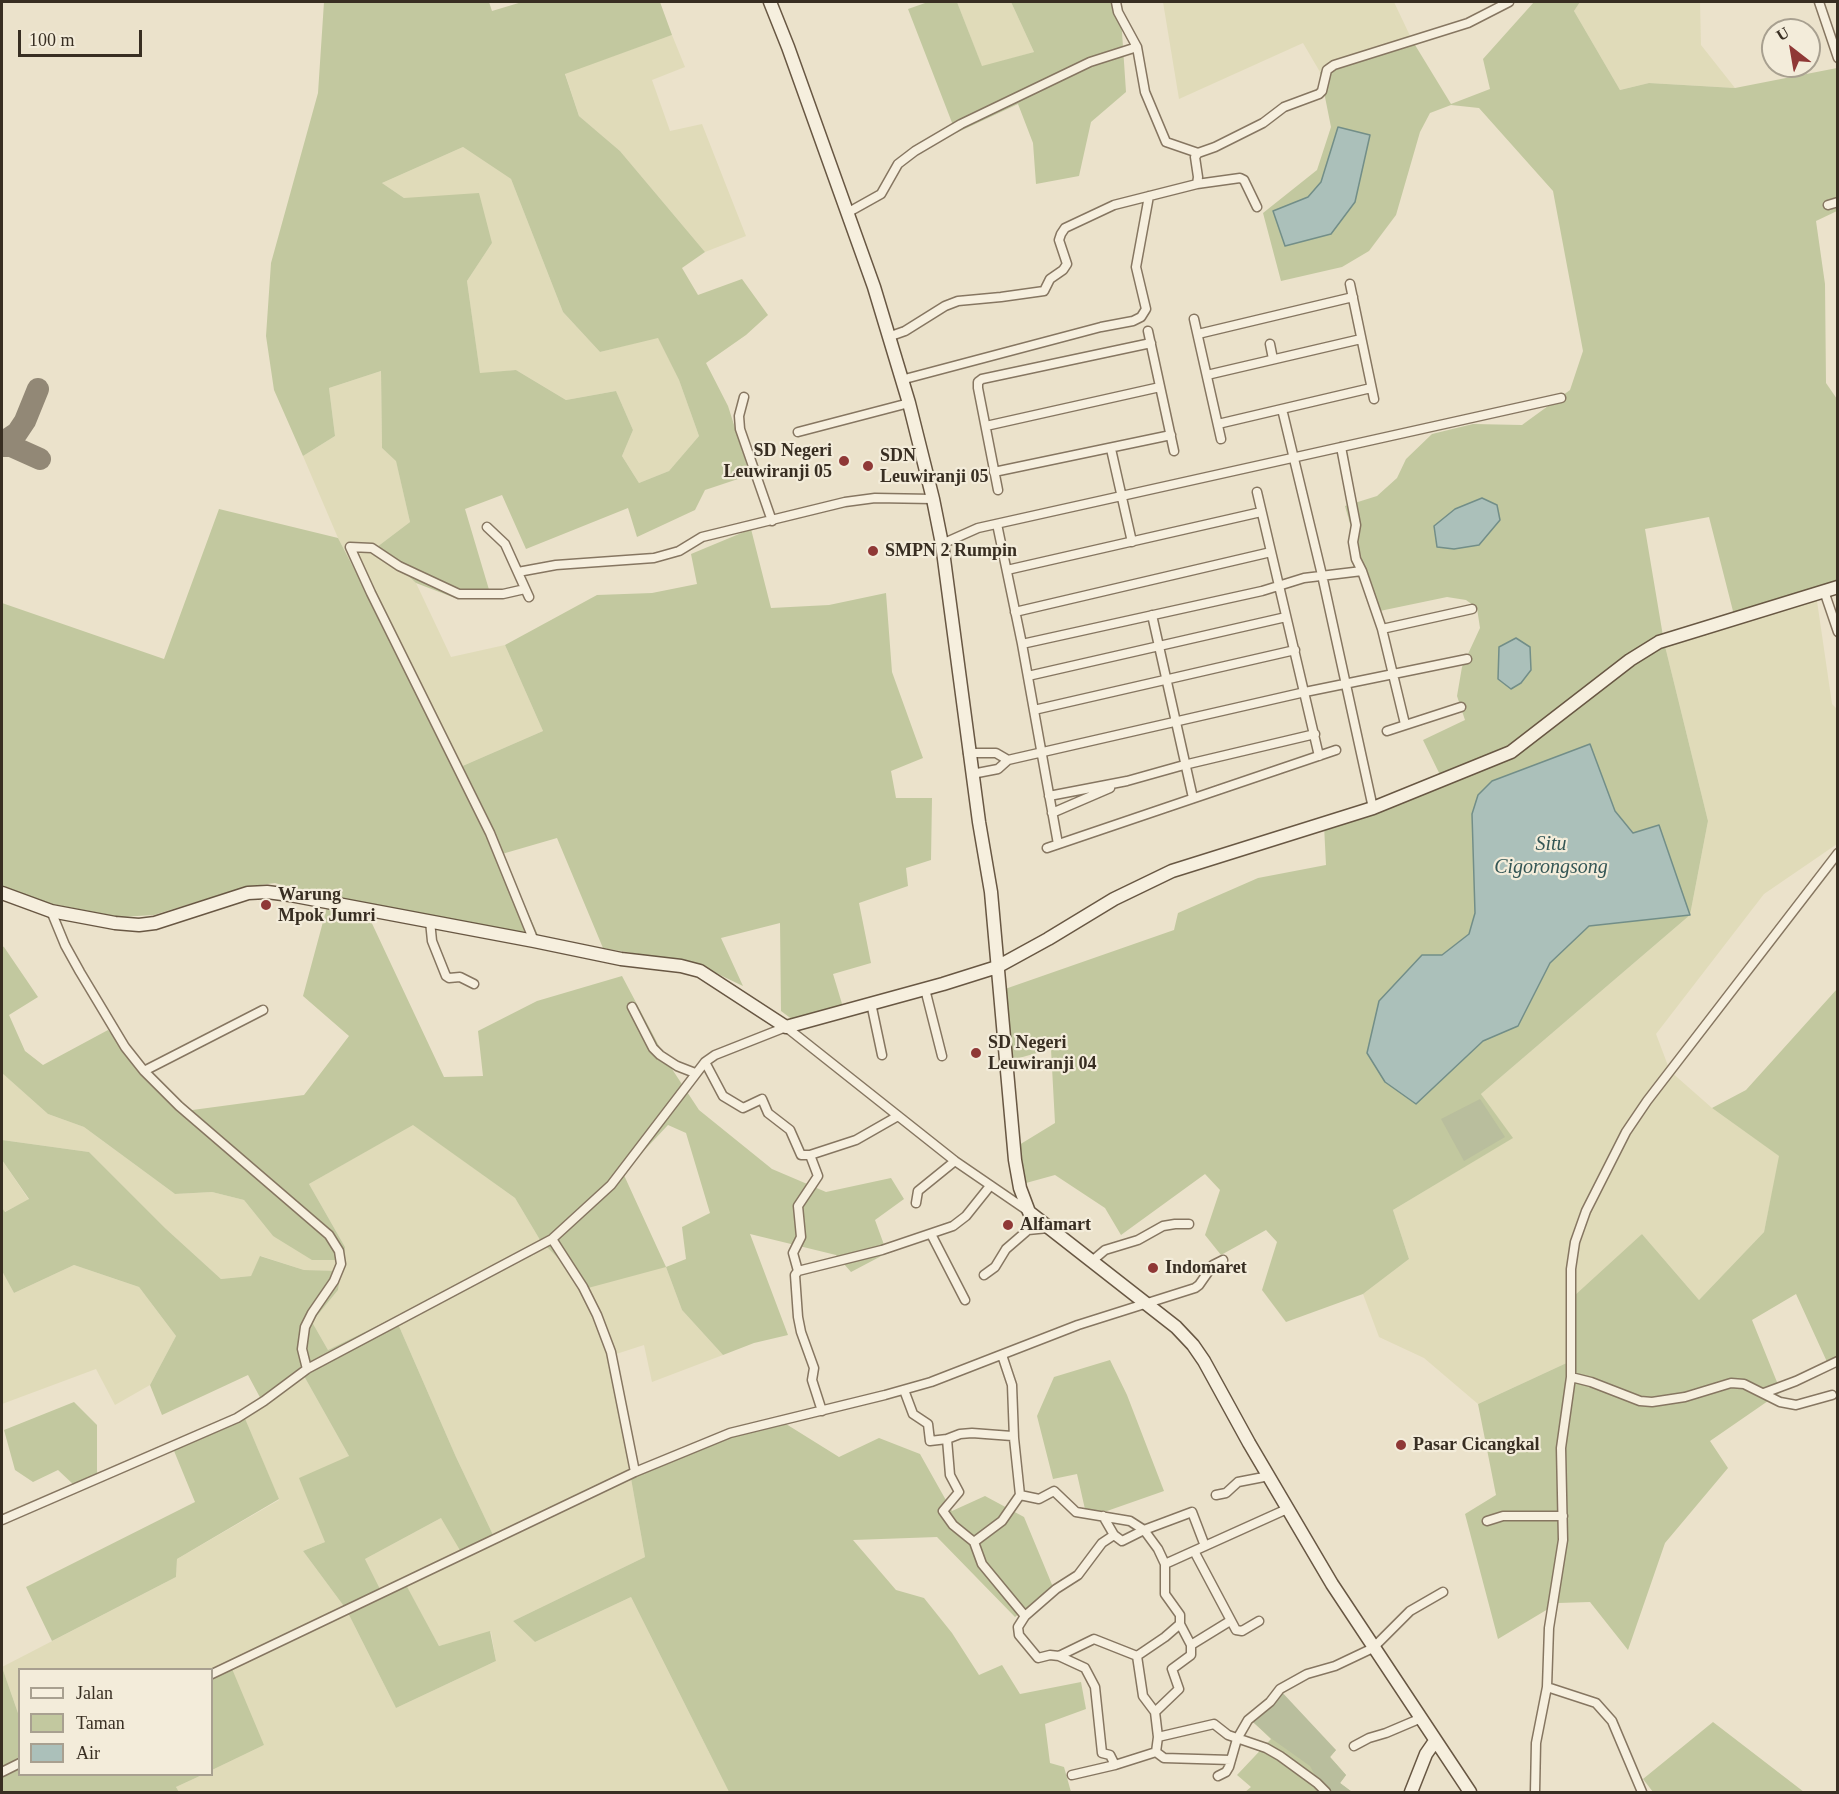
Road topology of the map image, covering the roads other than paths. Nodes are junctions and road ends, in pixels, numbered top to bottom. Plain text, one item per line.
1 (770, 2) edge
2 (1116, 2) edge
3 (1509, 2) edge
4 (1819, 2) edge
5 (1137, 47) junction
6 (1838, 58) edge
7 (1198, 153) junction
8 (1197, 184) junction
9 (1149, 196) junction
10 (1838, 202) edge
11 (1828, 205) dead end
12 (1257, 207) dead end
13 (848, 213) junction
14 (1350, 284) dead end
15 (1353, 297) junction
16 (1194, 319) dead end
17 (1148, 331) dead end
18 (1198, 334) junction
19 (888, 337) junction
20 (1361, 339) junction
21 (1151, 344) junction
22 (1270, 344) dead end
23 (1273, 359) junction
24 (1207, 375) junction
25 (901, 380) junction
26 (1160, 387) junction
27 (1371, 388) junction
28 (744, 397) dead end
29 (1561, 398) dead end
30 (1374, 399) dead end
31 (909, 403) junction
32 (1282, 409) junction
33 (1218, 424) junction
34 (986, 426) junction
35 (798, 432) dead end
36 (1171, 435) junction
37 (1221, 439) dead end
38 (1341, 447) junction
39 (1111, 449) junction
40 (1174, 451) dead end
41 (1294, 457) junction
42 (994, 472) junction
43 (998, 490) dead end
44 (1257, 492) dead end
45 (1122, 496) junction
46 (933, 499) junction
47 (1262, 512) junction
48 (772, 520) junction
49 (997, 524) junction
50 (487, 527) dead end
51 (939, 528) junction
52 (962, 534) junction
53 (1132, 542) junction
54 (942, 544) junction
55 (1271, 552) junction
56 (1007, 570) junction
57 (1362, 571) junction
58 (518, 572) junction
59 (1322, 575) junction
60 (1279, 585) junction
61 (1838, 587) edge
62 (1824, 591) junction
63 (1472, 609) dead end
64 (1015, 612) junction
65 (1152, 615) junction
66 (1286, 617) junction
67 (1382, 629) junction
68 (1838, 632) edge
69 (1022, 644) junction
70 (1159, 646) junction
71 (1295, 650) junction
72 (1467, 659) dead end
73 (1393, 675) junction
74 (1028, 676) junction
75 (1166, 680) junction
76 (1346, 684) junction
77 (1305, 692) junction
78 (1461, 707) dead end
79 (1034, 710) junction
80 (1176, 722) junction
81 (1405, 724) junction
82 (1387, 731) dead end
83 (1314, 734) junction
84 (1336, 750) dead end
85 (1041, 752) junction
86 (968, 753) junction
87 (1319, 756) junction
88 (1008, 760) junction
89 (1184, 765) junction
90 (972, 774) junction
91 (1127, 781) junction
92 (1049, 796) junction
93 (1192, 798) junction
94 (1373, 808) junction
95 (1052, 813) junction
96 (1058, 844) junction
97 (1047, 848) dead end
98 (1838, 853) edge
99 (2, 893) edge
100 (51, 911) junction
101 (430, 921) junction
102 (534, 940) junction
103 (997, 967) junction
104 (474, 984) dead end
105 (925, 989) junction
106 (871, 1003) junction
107 (632, 1007) dead end
108 (263, 1010) dead end
109 (786, 1027) junction
110 (882, 1055) dead end
111 (942, 1056) dead end
112 (705, 1062) junction
113 (144, 1071) junction
114 (695, 1073) junction
115 (898, 1116) junction
116 (810, 1155) junction
117 (955, 1161) junction
118 (990, 1186) junction
119 (916, 1203) dead end
120 (1029, 1212) junction
121 (1189, 1224) dead end
122 (1048, 1228) junction
123 (930, 1234) junction
124 (552, 1239) junction
125 (1223, 1260) dead end
126 (1092, 1261) junction
127 (798, 1271) junction
128 (984, 1275) dead end
129 (965, 1300) dead end
130 (1146, 1304) junction
131 (1002, 1355) junction
132 (1838, 1360) edge
133 (308, 1369) junction
134 (1571, 1377) junction
135 (904, 1390) junction
136 (1764, 1394) junction
137 (1832, 1395) dead end
138 (822, 1411) junction
139 (1014, 1438) junction
140 (947, 1439) junction
141 (635, 1472) junction
142 (1269, 1476) junction
143 (1020, 1495) junction
144 (1216, 1495) dead end
145 (1287, 1509) junction
146 (1103, 1516) junction
147 (1563, 1516) junction
148 (2, 1520) edge
149 (1487, 1521) dead end
150 (1144, 1530) junction
151 (1114, 1535) junction
152 (974, 1542) junction
153 (1205, 1546) junction
154 (1194, 1551) junction
155 (1165, 1564) junction
156 (1443, 1592) dead end
157 (1025, 1616) junction
158 (1230, 1621) junction
159 (1259, 1621) dead end
160 (1180, 1624) junction
161 (1191, 1645) junction
162 (1373, 1648) junction
163 (1059, 1656) junction
164 (1137, 1656) junction
165 (213, 1674) edge
166 (1547, 1687) junction
167 (1155, 1712) junction
168 (1419, 1719) junction
169 (1158, 1737) junction
170 (1237, 1739) junction
171 (1435, 1741) junction
172 (1354, 1746) dead end
173 (1156, 1752) junction
174 (1232, 1760) junction
175 (18, 1764) edge
176 (1115, 1765) junction
177 (2, 1772) edge
178 (1072, 1775) dead end
179 (1218, 1776) dead end
180 (1326, 1792) edge
181 (1411, 1792) edge
182 (1470, 1792) edge
183 (1535, 1792) edge
184 (1642, 1792) edge

1 - 13 main road
2 - 5 street
3 - 7 street
4 - 6 street
5 - 7 street
5 - 13 street
7 - 8 street
8 - 9 street
8 - 12 street
9 - 19 street
9 - 25 street
10 - 11 street
13 - 19 main road
14 - 15 street
15 - 18 street
15 - 20 street
16 - 18 street
17 - 21 street
18 - 24 street
19 - 25 main road
20 - 23 street
20 - 27 street
21 - 26 street
21 - 34 street
22 - 23 street
23 - 24 street
24 - 33 street
25 - 31 main road
26 - 34 street
26 - 36 street
27 - 30 street
27 - 32 street
28 - 48 street
29 - 38 street
31 - 35 street
31 - 46 main road
32 - 33 street
32 - 41 street
33 - 37 street
34 - 42 street
36 - 39 street
36 - 40 street
38 - 41 street
38 - 57 street
39 - 42 street
39 - 45 street
41 - 45 street
41 - 59 street
42 - 43 street
44 - 47 street
45 - 49 street
45 - 53 street
46 - 48 street
46 - 51 main road
47 - 53 street
47 - 55 street
48 - 58 street
49 - 52 street
49 - 56 street
50 - 58 street
51 - 52 street
51 - 54 main road
52 - 54 street
53 - 56 street
54 - 86 main road
55 - 60 street
55 - 64 street
56 - 64 street
57 - 59 street
57 - 67 street
58 - 102 street
59 - 60 street
59 - 76 street
60 - 65 street
60 - 66 street
61 - 62 main road
62 - 68 street
62 - 94 main road
63 - 67 street
64 - 69 street
65 - 69 street
65 - 70 street
66 - 70 street
66 - 71 street
67 - 73 street
69 - 74 street
70 - 74 street
70 - 75 street
71 - 75 street
71 - 77 street
72 - 73 street
73 - 76 street
73 - 81 street
74 - 79 street
75 - 79 street
75 - 80 street
76 - 77 street
76 - 94 street
77 - 80 street
77 - 83 street
78 - 81 street
79 - 85 street
80 - 85 street
80 - 89 street
81 - 82 street
83 - 87 street
83 - 89 street
84 - 87 street
85 - 88 street
85 - 92 street
86 - 88 street
86 - 90 main road
87 - 93 street
88 - 90 street
89 - 91 street
89 - 93 street
90 - 103 main road
91 - 92 street
91 - 95 street
92 - 95 street
93 - 96 street
94 - 103 main road
95 - 96 street
96 - 97 street
98 - 134 street
99 - 100 main road
100 - 101 main road
100 - 113 street
101 - 102 main road
101 - 104 street
102 - 109 main road
103 - 105 main road
103 - 120 main road
105 - 106 main road
105 - 111 street
106 - 109 main road
106 - 110 street
107 - 114 street
108 - 113 street
109 - 112 street
109 - 115 street
112 - 114 street
112 - 116 street
113 - 133 street
114 - 124 street
115 - 116 street
115 - 117 street
116 - 127 street
117 - 118 street
117 - 119 street
118 - 120 street
118 - 123 street
120 - 122 main road
121 - 126 street
122 - 126 main road
122 - 128 street
123 - 127 street
123 - 129 street
124 - 133 street
124 - 141 street
125 - 130 street
126 - 130 main road
127 - 138 street
130 - 131 street
130 - 142 main road
131 - 135 street
131 - 139 street
132 - 136 street
133 - 148 street
134 - 136 street
134 - 147 street
135 - 138 street
135 - 140 street
136 - 137 street
138 - 141 street
139 - 140 street
139 - 143 street
140 - 152 street
141 - 165 street
142 - 144 street
142 - 145 main road
143 - 146 street
143 - 152 street
145 - 153 street
145 - 162 main road
146 - 150 street
146 - 151 street
147 - 149 street
147 - 166 street
150 - 151 street
150 - 153 street
150 - 155 street
151 - 157 street
152 - 157 street
153 - 154 street
154 - 155 street
154 - 158 street
155 - 160 street
156 - 162 street
157 - 163 street
158 - 159 street
158 - 161 street
160 - 161 street
160 - 164 street
161 - 167 street
162 - 168 main road
162 - 170 street
163 - 164 street
163 - 176 street
164 - 167 street
166 - 183 street
166 - 184 street
167 - 169 street
168 - 171 main road
168 - 172 street
169 - 170 street
169 - 173 street
170 - 174 street
170 - 180 street
171 - 181 main road
171 - 182 main road
173 - 174 street
173 - 176 street
174 - 179 street
175 - 177 street
176 - 178 street

